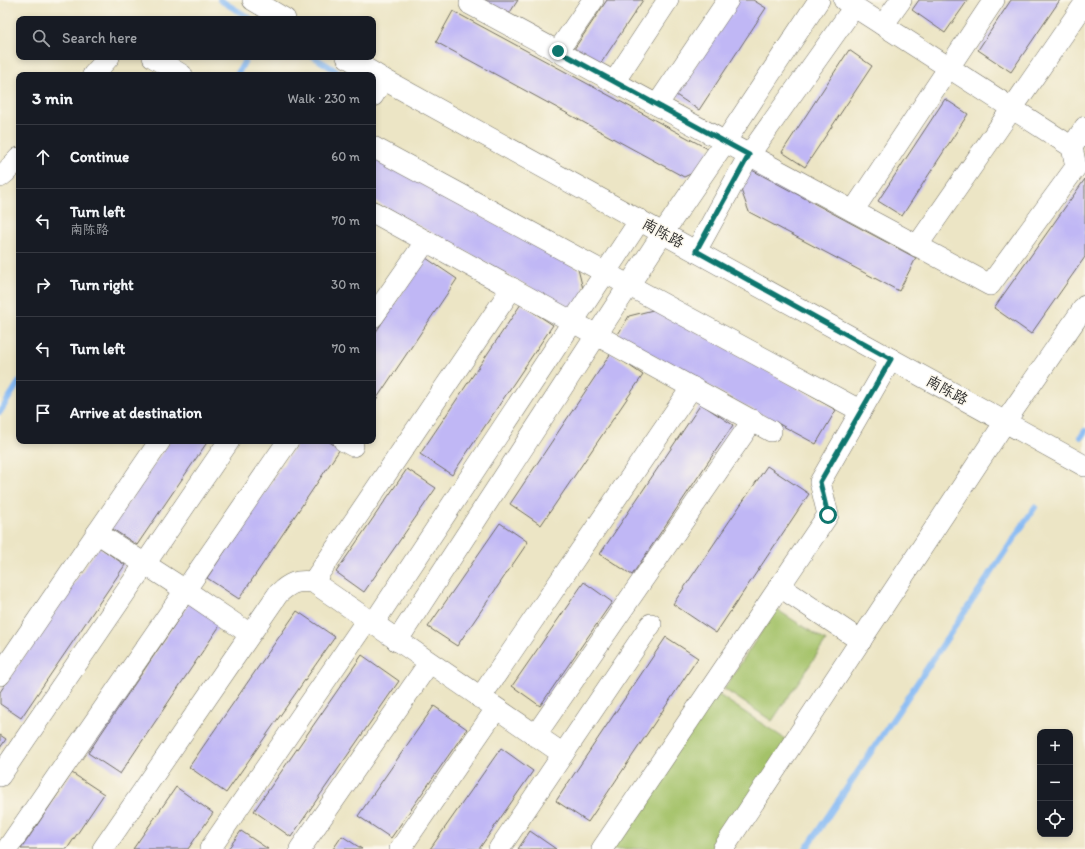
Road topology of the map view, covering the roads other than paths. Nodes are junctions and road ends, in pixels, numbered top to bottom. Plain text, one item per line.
1 (254, 0) edge
2 (473, 0) edge
3 (593, 0) edge
4 (668, 0) edge
5 (728, 0) edge
6 (819, 0) edge
7 (900, 0) edge
8 (994, 0) edge
9 (850, 3) edge
10 (1085, 3) edge
11 (280, 16) edge
12 (883, 25) junction
13 (558, 51) junction
14 (106, 60) edge
15 (158, 60) edge
16 (350, 60) edge
17 (949, 68) junction
18 (96, 72) edge
19 (177, 72) edge
20 (362, 72) edge
21 (614, 82) junction
22 (378, 87) edge
23 (657, 105) junction
24 (1012, 108) junction
25 (1085, 127) edge
26 (726, 142) junction
27 (1072, 147) junction
28 (376, 149) edge
29 (749, 155) junction
30 (16, 161) edge
31 (0, 177) edge
32 (852, 211) junction
33 (376, 220) edge
34 (640, 220) junction
35 (663, 233) junction
36 (426, 241) junction
37 (917, 246) junction
38 (696, 251) junction
39 (606, 272) junction
40 (629, 285) junction
41 (512, 288) junction
42 (1085, 306) edge
43 (376, 313) edge
44 (573, 322) junction
45 (597, 335) junction
46 (891, 359) junction
47 (692, 387) junction
48 (861, 410) junction
49 (752, 420) junction
50 (1006, 422) junction
51 (771, 431) dead end
52 (158, 444) edge
53 (227, 444) edge
54 (286, 444) edge
55 (1085, 466) edge
56 (97, 532) junction
57 (146, 564) junction
58 (313, 582) junction
59 (779, 586) junction
60 (185, 590) junction
61 (370, 622) junction
62 (651, 624) dead end
63 (250, 634) junction
64 (397, 641) junction
65 (861, 641) junction
66 (429, 663) junction
67 (0, 675) edge
68 (488, 704) junction
69 (535, 736) junction
70 (563, 754) junction
71 (0, 776) edge
72 (7, 849) edge
73 (103, 849) edge
74 (210, 849) edge
75 (300, 849) edge
76 (400, 849) edge
77 (499, 849) edge
78 (602, 849) edge
79 (723, 849) edge

1 - 11 street
2 - 13 street
3 - 13 street
4 - 21 street
5 - 23 street
6 - 26 street
7 - 12 street
8 - 17 street
9 - 12 street
9 - 29 street
10 - 24 street
12 - 17 street
13 - 21 street
14 - 18 street
15 - 19 street
16 - 20 street, 南陈路
17 - 24 street
17 - 32 street
21 - 23 street
22 - 34 street, 南陈路
23 - 26 street
24 - 27 street
24 - 37 street
25 - 27 street
26 - 29 street
26 - 35 street
27 - 37 street
28 - 39 street
29 - 32 street
29 - 38 street
30 - 31 street
32 - 37 street
33 - 36 street
34 - 35 street, 南陈路
34 - 39 street
35 - 38 street, 南陈路
35 - 40 street
36 - 41 street
36 - 43 street
38 - 46 street, 南陈路
39 - 40 street
39 - 44 street
40 - 45 street
40 - 48 street
41 - 44 street
41 - 58 street
42 - 50 street
44 - 45 street
44 - 61 street
45 - 47 street
45 - 64 street
46 - 48 street
46 - 50 street, 南陈路
47 - 49 street
47 - 68 street
48 - 59 street
49 - 51 street
49 - 69 street
50 - 55 street, 南陈路
50 - 65 street
52 - 56 street
53 - 57 street
54 - 60 street
56 - 57 street
56 - 67 street
57 - 60 street
57 - 71 street
58 - 61 street
58 - 63 street
59 - 65 street
59 - 78 street
60 - 63 street
60 - 72 street
61 - 64 street
61 - 74 street
62 - 70 street
63 - 73 street
64 - 66 street
65 - 79 street
66 - 68 street
66 - 75 street
68 - 69 street
68 - 76 street
69 - 70 street
70 - 77 street

